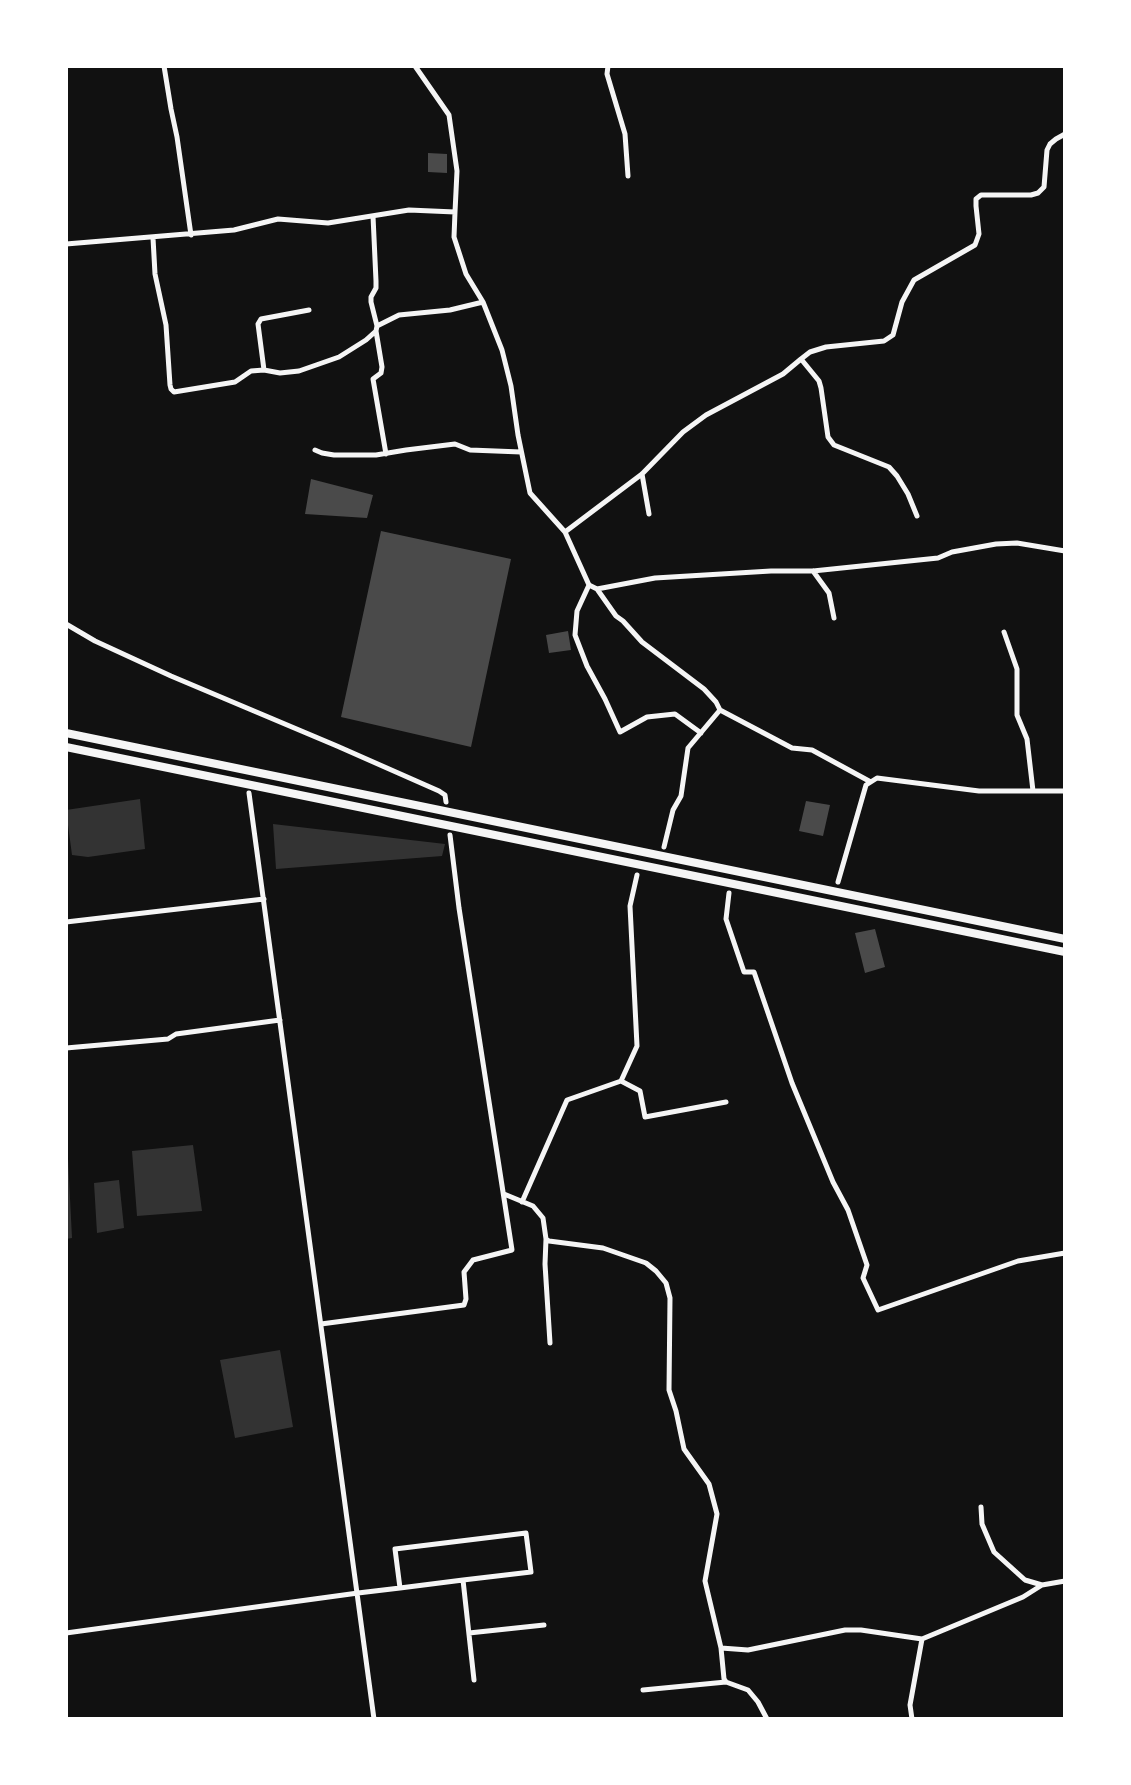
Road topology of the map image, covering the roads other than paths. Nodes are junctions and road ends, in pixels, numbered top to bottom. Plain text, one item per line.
1 (164, 66) edge
2 (415, 66) edge
3 (608, 66) edge
4 (1065, 134) edge
5 (628, 176) dead end
6 (455, 212) junction
7 (373, 216) junction
8 (191, 235) junction
9 (153, 238) junction
10 (66, 244) edge
11 (483, 302) junction
12 (309, 310) dead end
13 (377, 328) junction
14 (802, 358) junction
15 (264, 370) junction
16 (315, 450) dead end
17 (521, 452) junction
18 (386, 454) junction
19 (642, 474) junction
20 (648, 514) dead end
21 (917, 516) dead end
22 (565, 532) junction
23 (1065, 551) edge
24 (813, 571) junction
25 (589, 585) junction
26 (597, 589) junction
27 (834, 618) dead end
28 (66, 624) edge
29 (1004, 632) dead end
30 (720, 710) junction
31 (66, 733) edge
32 (701, 733) junction
33 (66, 747) edge
34 (869, 782) junction
35 (1033, 791) junction
36 (1065, 791) edge
37 (249, 793) dead end
38 (446, 802) dead end
39 (450, 836) dead end
40 (664, 847) dead end
41 (637, 874) dead end
42 (838, 882) dead end
43 (729, 893) dead end
44 (264, 898) junction
45 (66, 922) edge
46 (1065, 939) edge
47 (1065, 952) edge
48 (280, 1020) junction
49 (66, 1048) edge
50 (622, 1081) junction
51 (726, 1102) dead end
52 (504, 1194) junction
53 (522, 1202) junction
54 (546, 1239) junction
55 (1065, 1253) edge
56 (321, 1324) junction
57 (550, 1344) dead end
58 (981, 1507) dead end
59 (462, 1580) junction
60 (1065, 1581) edge
61 (1042, 1585) junction
62 (400, 1588) junction
63 (358, 1593) junction
64 (544, 1625) dead end
65 (469, 1633) junction
66 (66, 1634) edge
67 (922, 1639) junction
68 (722, 1648) junction
69 (474, 1680) dead end
70 (726, 1682) junction
71 (643, 1690) dead end
72 (374, 1719) edge
73 (767, 1719) edge
74 (912, 1719) edge

1 - 8 street
2 - 6 street
3 - 5 street
4 - 14 street
6 - 7 street
6 - 11 street
7 - 8 street
7 - 13 street
8 - 9 street
9 - 10 street
9 - 15 street
11 - 13 street
11 - 17 street
12 - 15 street
13 - 15 street
13 - 18 street
14 - 19 street
14 - 21 street
16 - 18 street
17 - 18 street
17 - 22 street
19 - 20 street
19 - 22 street
22 - 25 street
23 - 24 street
24 - 26 street
24 - 27 street
25 - 26 street
25 - 32 street
26 - 30 street
28 - 38 street
29 - 35 street
30 - 32 street
30 - 34 street
31 - 46 highway
32 - 40 street
33 - 47 highway
34 - 35 street
34 - 42 street
35 - 36 street
37 - 44 street
39 - 52 street
41 - 50 street
43 - 55 street
44 - 45 street
44 - 48 street
48 - 49 street
48 - 56 street
50 - 51 street
50 - 53 street
52 - 53 street
52 - 56 street
53 - 54 street
54 - 57 street
54 - 68 street
56 - 63 street
58 - 61 street
59 - 62 street
59 - 62 street
59 - 65 street
60 - 61 street
61 - 67 street
62 - 63 street
63 - 66 street
63 - 72 street
64 - 65 street
65 - 69 street
67 - 68 street
67 - 74 street
68 - 70 street
70 - 71 street
70 - 73 street

